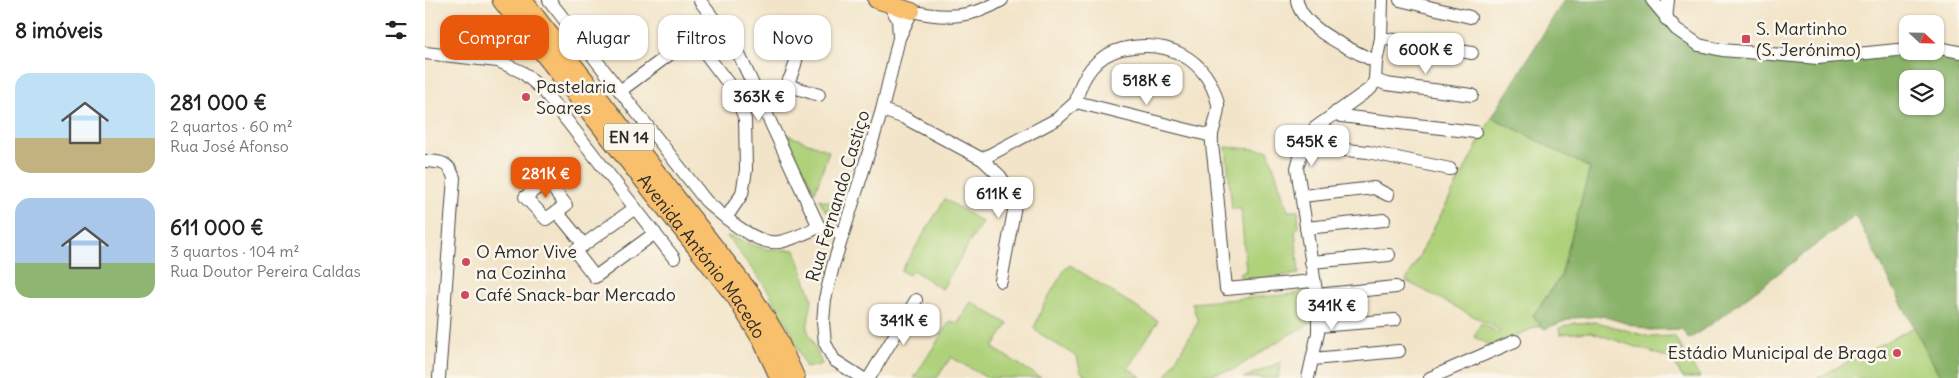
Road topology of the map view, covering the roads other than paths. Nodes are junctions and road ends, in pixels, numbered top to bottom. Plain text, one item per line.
1 (502, 0) edge
2 (522, 0) edge
3 (549, 0) edge
4 (700, 0) edge
5 (1002, 0) edge
6 (1297, 0) edge
7 (1383, 0) edge
8 (1400, 0) edge
9 (1652, 0) edge
10 (1668, 0) edge
11 (894, 2) edge
12 (1470, 16) dead end
13 (1666, 19) junction
14 (899, 38) junction
15 (1381, 38) junction
16 (1944, 49) edge
17 (1899, 50) edge
18 (1959, 52) edge
19 (425, 53) edge
20 (1472, 53) dead end
21 (795, 60) edge
22 (1376, 62) junction
23 (1375, 80) junction
24 (787, 84) junction
25 (621, 91) junction
26 (1472, 95) dead end
27 (819, 96) dead end
28 (1076, 102) junction
29 (765, 108) junction
30 (883, 110) junction
31 (1336, 112) junction
32 (1475, 132) dead end
33 (1212, 136) junction
34 (1303, 146) junction
35 (982, 159) junction
36 (425, 161) edge
37 (1450, 169) dead end
38 (1388, 194) dead end
39 (1301, 196) junction
40 (635, 208) junction
41 (557, 212) dead end
42 (725, 218) junction
43 (1384, 220) dead end
44 (819, 227) junction
45 (1306, 228) junction
46 (655, 233) junction
47 (843, 234) junction
48 (584, 245) junction
49 (1389, 255) dead end
50 (674, 258) dead end
51 (1311, 262) junction
52 (1001, 281) dead end
53 (1313, 281) junction
54 (1396, 287) dead end
55 (1316, 295) junction
56 (916, 300) dead end
57 (1395, 320) dead end
58 (1318, 326) junction
59 (1515, 341) dead end
60 (1399, 351) dead end
61 (1313, 360) junction
62 (439, 378) edge
63 (780, 378) edge
64 (795, 378) edge
65 (862, 378) edge
66 (869, 378) edge
67 (1308, 378) edge
68 (1430, 378) edge

1 - 63 highway, Avenida António Macedo / EN 14
2 - 64 highway, Avenida António Macedo / EN 14
3 - 25 street
4 - 29 street
5 - 11 street
6 - 22 street
7 - 15 street
8 - 12 street
9 - 13 street
10 - 13 street
11 - 14 street, Rua Fernando Castiço
11 - 14 street
13 - 17 street
14 - 30 street, Rua Fernando Castiço
15 - 20 street
15 - 22 street
16 - 18 street
19 - 40 street
21 - 24 street
22 - 23 street
23 - 26 street
23 - 31 street
24 - 27 street
24 - 29 street
25 - 42 street
25 - 42 street
28 - 33 street
28 - 33 street
28 - 35 street
29 - 44 street
30 - 35 street
30 - 47 street, Rua Fernando Castiço
31 - 32 street
31 - 34 street
33 - 53 street
34 - 37 street
34 - 39 street
35 - 52 street
36 - 62 street
38 - 39 street
39 - 45 street
40 - 46 street
40 - 48 street
41 - 48 street
42 - 44 street
43 - 45 street
44 - 47 street
45 - 51 street
46 - 48 street
46 - 50 street
47 - 65 street, Rua Fernando Castiço
49 - 51 street
51 - 53 street
53 - 55 street
54 - 55 street
55 - 58 street
56 - 66 street
57 - 58 street
58 - 61 street
59 - 68 street
60 - 61 street
61 - 67 street

